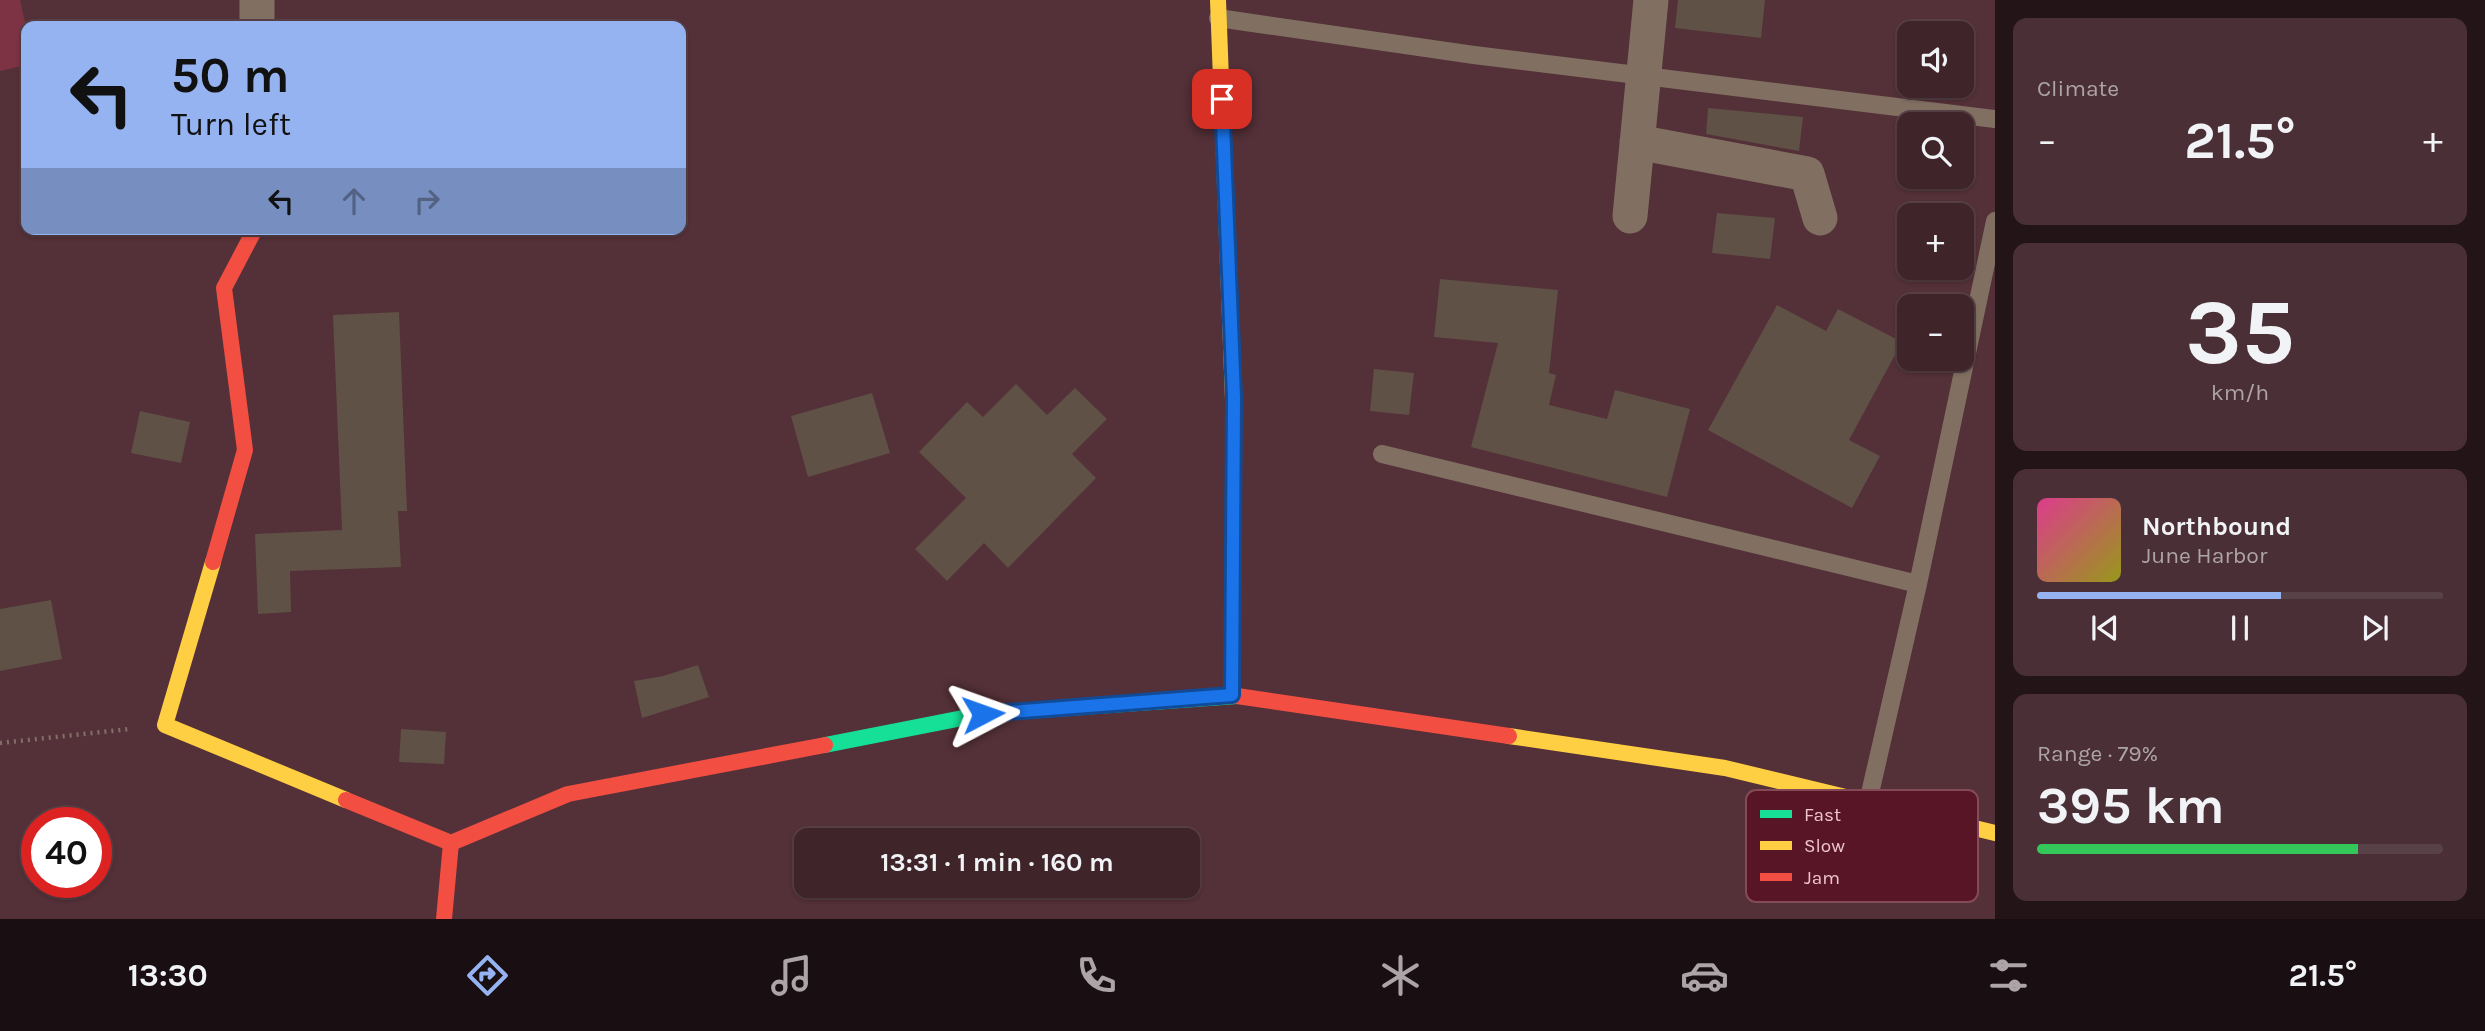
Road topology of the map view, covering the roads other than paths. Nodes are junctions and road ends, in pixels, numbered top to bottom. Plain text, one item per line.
1 (257, 0) edge
2 (1651, 0) edge
3 (1218, 9) edge
4 (257, 21) edge
5 (1995, 119) edge
6 (1637, 142) junction
7 (1630, 216) dead end
8 (1820, 218) dead end
9 (1995, 221) edge
10 (252, 235) edge
11 (1382, 454) dead end
12 (1918, 584) junction
13 (1232, 695) junction
14 (1818, 790) edge
15 (1871, 790) edge
16 (450, 843) junction
17 (444, 919) edge

1 - 4 street
2 - 6 street
3 - 5 lane
3 - 13 street
6 - 7 street
6 - 8 street
9 - 12 lane
10 - 16 street
11 - 12 lane
12 - 15 lane
13 - 14 street
13 - 16 street
16 - 17 street

